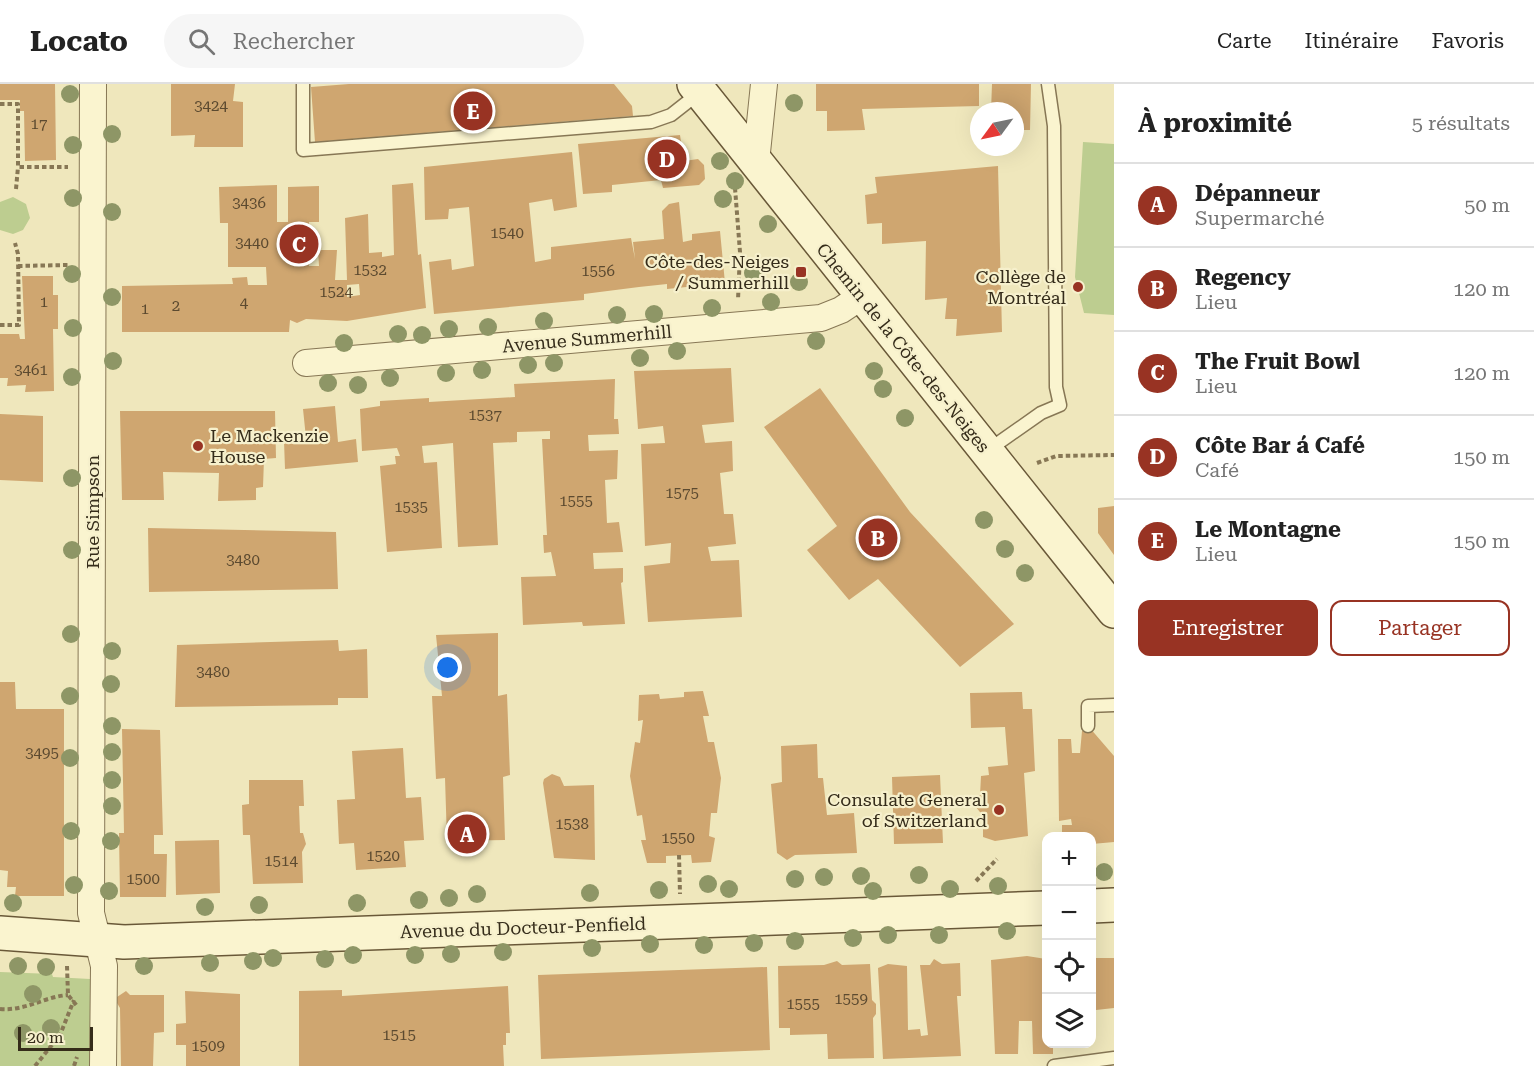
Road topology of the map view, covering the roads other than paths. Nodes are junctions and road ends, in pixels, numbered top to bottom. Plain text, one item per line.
1 (93, 84) edge
2 (303, 84) edge
3 (764, 84) edge
4 (1048, 84) edge
5 (697, 88) edge
6 (756, 162) junction
7 (862, 296) junction
8 (306, 363) dead end
9 (986, 452) junction
10 (1114, 611) edge
11 (1114, 705) edge
12 (1088, 726) dead end
13 (1114, 905) edge
14 (1096, 906) edge
15 (1042, 908) edge
16 (0, 933) edge
17 (97, 939) junction
18 (1114, 1058) edge
19 (103, 1066) edge
20 (1054, 1066) edge

1 - 17 street, Rue Simpson
2 - 5 lane
3 - 6 street
4 - 9 lane
5 - 6 main road, Chemin de la Côte-des-Neiges
6 - 7 main road, Chemin de la Côte-des-Neiges
7 - 8 street, Avenue Summerhill
7 - 9 main road, Chemin de la Côte-des-Neiges
9 - 10 main road, Chemin de la Côte-des-Neiges
11 - 12 lane
13 - 14 main road
15 - 17 main road, Avenue du Docteur-Penfield
16 - 17 main road, Avenue du Docteur-Penfield
17 - 19 street, Rue Simpson
18 - 20 lane

